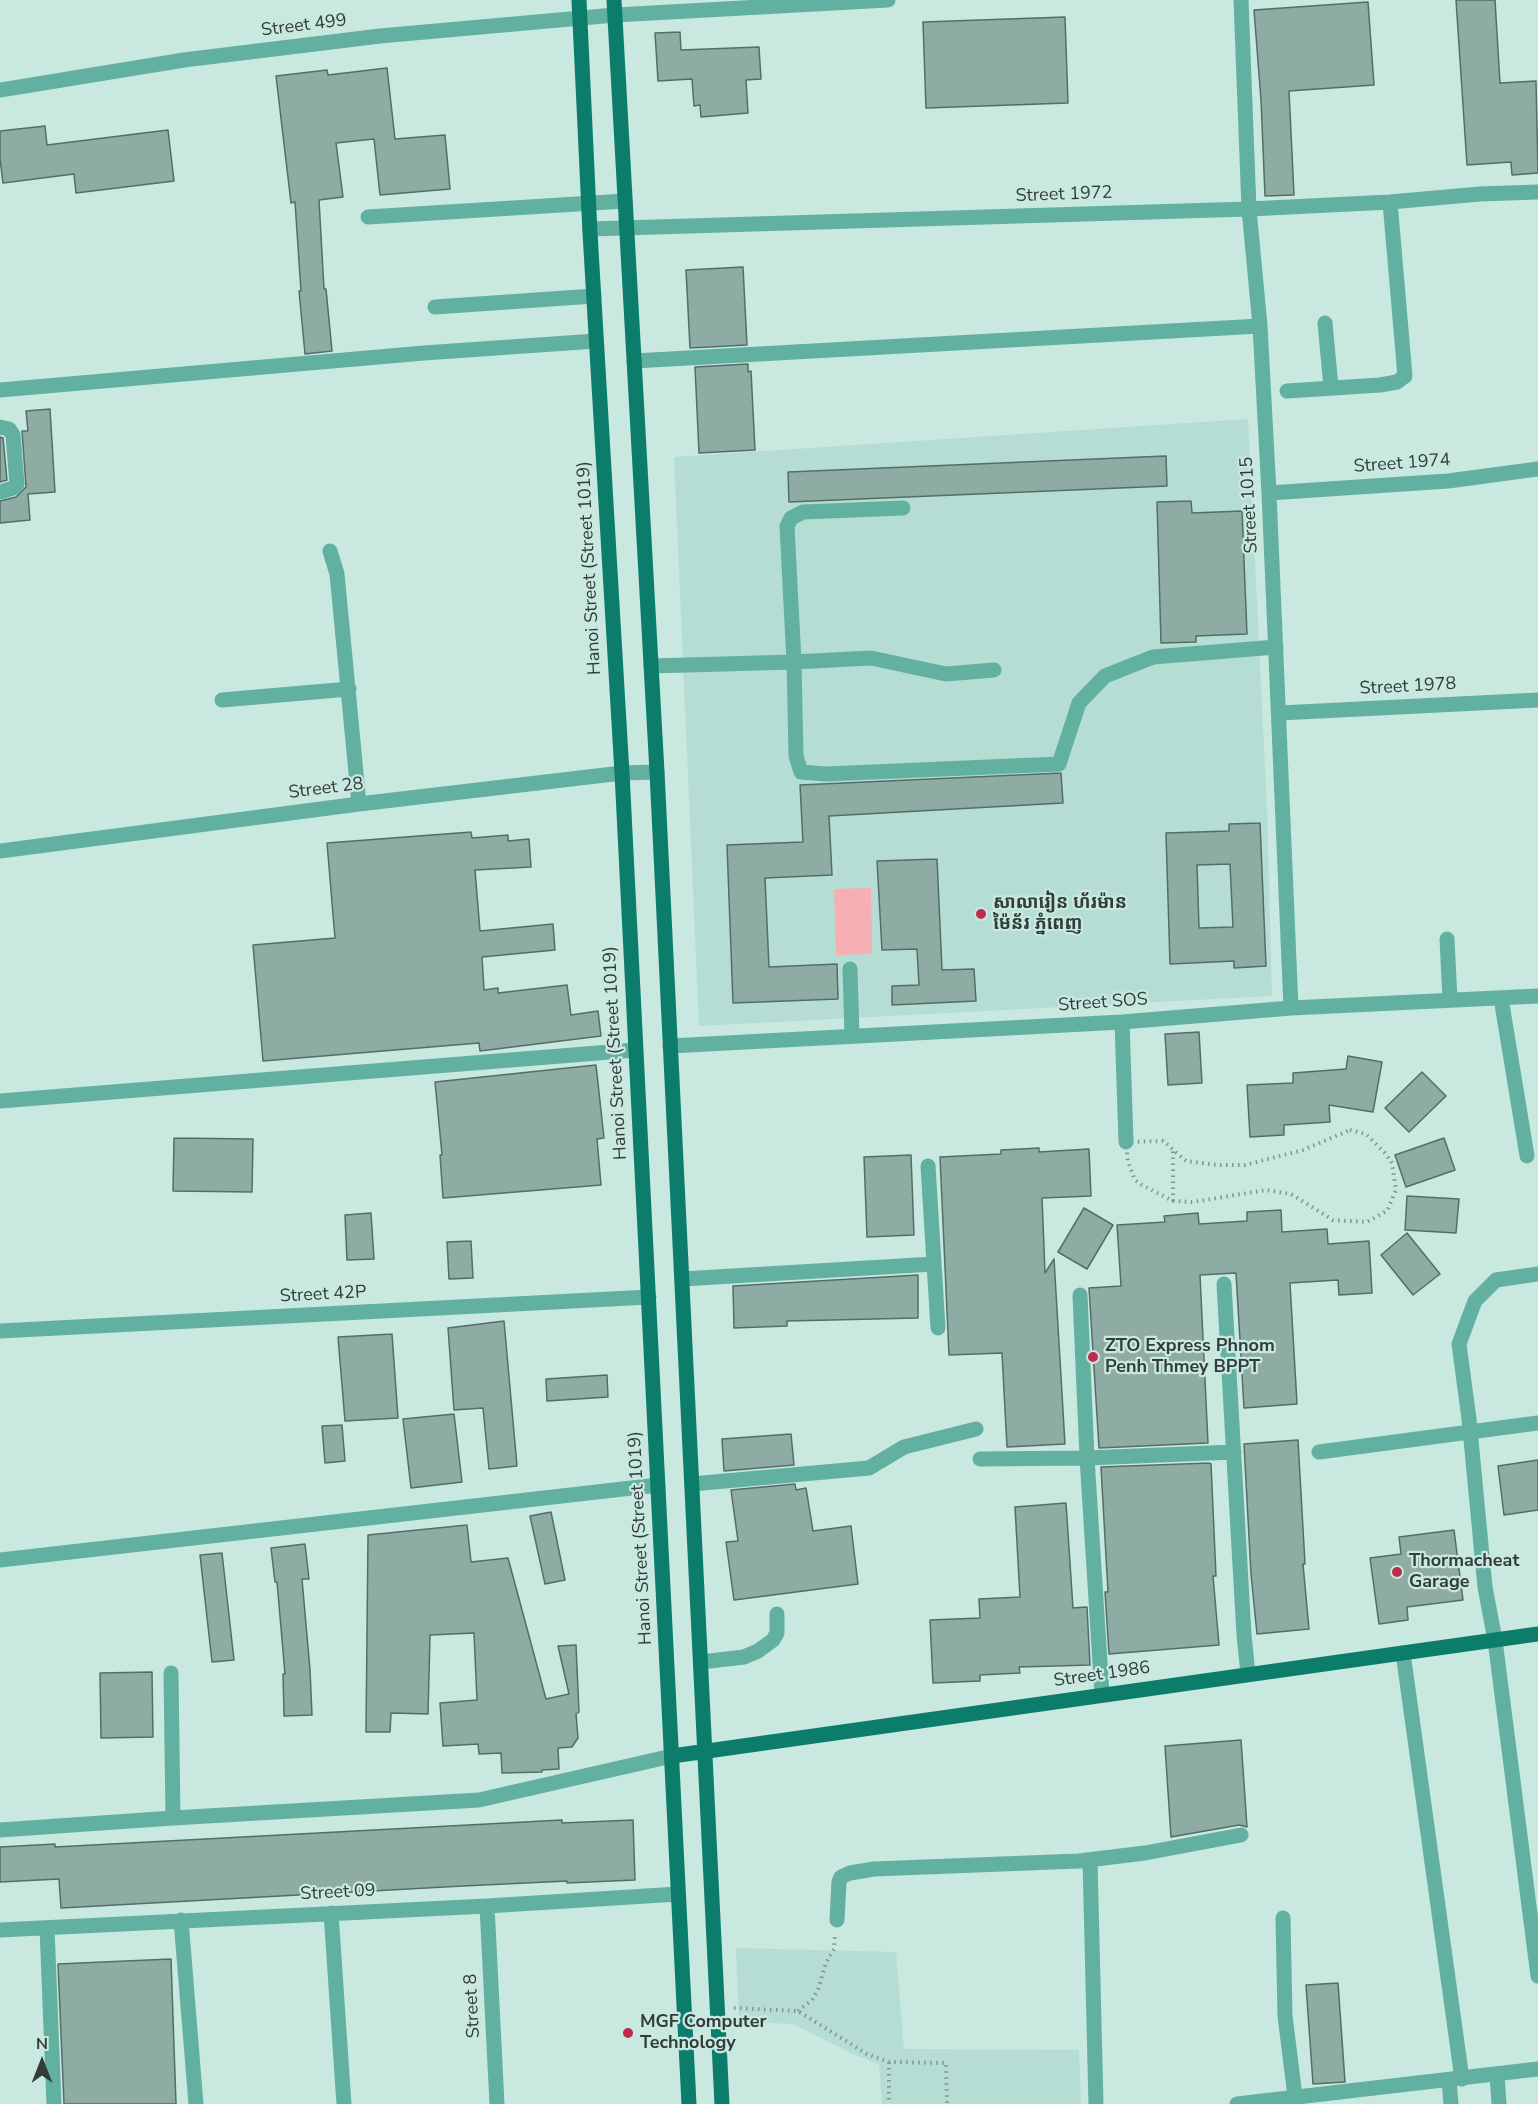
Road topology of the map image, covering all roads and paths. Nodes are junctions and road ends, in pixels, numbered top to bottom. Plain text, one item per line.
1 (579, 0) edge
2 (888, 0) edge
3 (1240, 0) edge
4 (614, 7) edge
5 (580, 18) junction
6 (0, 90) edge
7 (1538, 192) edge
8 (625, 201) junction
9 (1390, 202) junction
10 (590, 203) junction
11 (1249, 209) junction
12 (368, 217) dead end
13 (627, 227) junction
14 (590, 229) junction
15 (594, 296) junction
16 (435, 307) dead end
17 (1325, 324) dead end
18 (1260, 326) junction
19 (596, 341) junction
20 (634, 361) junction
21 (1330, 387) junction
22 (0, 390) edge
23 (1287, 391) dead end
24 (0, 427) edge
25 (1538, 469) edge
26 (0, 492) edge
27 (1269, 493) junction
28 (903, 508) dead end
29 (330, 551) dead end
30 (1276, 646) junction
31 (794, 662) junction
32 (651, 666) junction
33 (994, 670) dead end
34 (349, 689) junction
35 (222, 700) dead end
36 (1538, 700) edge
37 (1280, 713) junction
38 (657, 772) junction
39 (622, 773) junction
40 (359, 804) junction
41 (0, 850) edge
42 (1447, 939) dead end
43 (850, 969) dead end
44 (1538, 996) edge
45 (1501, 998) junction
46 (1450, 1000) junction
47 (1291, 1008) junction
48 (1122, 1022) junction
49 (852, 1036) junction
50 (670, 1046) junction
51 (635, 1050) junction
52 (0, 1101) edge
53 (1126, 1142) junction
54 (1173, 1148) junction
55 (1527, 1156) dead end
56 (928, 1166) dead end
57 (1173, 1201) junction
58 (934, 1264) junction
59 (1538, 1274) edge
60 (682, 1279) junction
61 (1224, 1284) dead end
62 (1080, 1294) dead end
63 (649, 1297) junction
64 (938, 1328) dead end
65 (0, 1331) edge
66 (1538, 1423) edge
67 (976, 1429) dead end
68 (1470, 1431) junction
69 (1234, 1452) junction
70 (1319, 1452) dead end
71 (1087, 1458) junction
72 (980, 1459) dead end
73 (692, 1484) junction
74 (658, 1485) junction
75 (0, 1560) edge
76 (777, 1614) dead end
77 (1538, 1634) edge
78 (1496, 1640) junction
79 (1403, 1653) junction
80 (701, 1662) junction
81 (171, 1673) dead end
82 (1248, 1674) junction
83 (1102, 1694) junction
84 (706, 1750) junction
85 (672, 1756) junction
86 (173, 1818) junction
87 (0, 1830) edge
88 (1241, 1835) dead end
89 (1538, 1846) edge
90 (1522, 1848) junction
91 (1090, 1860) junction
92 (678, 1894) junction
93 (487, 1906) junction
94 (331, 1913) junction
95 (1283, 1917) dead end
96 (181, 1920) junction
97 (837, 1920) joint
98 (47, 1928) junction
99 (0, 1930) edge
100 (1538, 1972) edge
101 (718, 2007) junction
102 (798, 2012) junction
103 (889, 2062) junction
104 (1538, 2069) edge
105 (1497, 2075) junction
106 (1455, 2079) junction
107 (1296, 2096) junction
108 (54, 2104) edge
109 (195, 2104) edge
110 (344, 2104) edge
111 (497, 2104) edge
112 (689, 2104) edge
113 (722, 2104) edge
114 (889, 2104) edge
115 (947, 2104) edge
116 (1096, 2104) edge
117 (1237, 2104) edge
118 (1451, 2104) edge
119 (1499, 2104) edge

1 - 5 main road, Hanoi Street (Street 1019)
2 - 4 street, Street 499
3 - 11 street, Street 1015
4 - 5 street, Street 499
4 - 8 main road
5 - 6 street, Street 499
5 - 10 main road, Hanoi Street (Street 1019)
7 - 9 street, Street 1972
8 - 10 street
8 - 13 main road
9 - 11 street, Street 1972
9 - 21 street
10 - 12 street
10 - 14 main road, Hanoi Street (Street 1019)
11 - 13 street, Street 1972
11 - 18 street, Street 1015
13 - 14 street, Street 1972
13 - 20 main road
14 - 15 main road, Hanoi Street (Street 1019)
15 - 16 street
15 - 19 main road, Hanoi Street (Street 1019)
17 - 21 street
18 - 20 street
18 - 27 street, Street 1015
19 - 22 street
19 - 39 main road, Hanoi Street (Street 1019)
20 - 32 main road
21 - 23 street
24 - 26 street
25 - 27 street, Street 1974
27 - 30 street, Street 1015
28 - 31 street
29 - 34 street
30 - 31 street
30 - 37 street, Street 1015
31 - 32 street
31 - 33 street
32 - 38 main road
34 - 35 street
34 - 40 street
36 - 37 street, Street 1978
37 - 47 street, Street 1015
38 - 39 street, Street 28
38 - 50 main road
39 - 40 street, Street 28
39 - 51 main road, Hanoi Street (Street 1019)
40 - 41 street, Street 28
42 - 46 street
43 - 49 street
44 - 45 street, Street SOS
45 - 46 street, Street SOS
45 - 55 street
46 - 47 street, Street SOS
47 - 48 street, Street SOS
48 - 49 street, Street SOS
48 - 53 street
49 - 50 street, Street SOS
50 - 60 main road
51 - 52 street
51 - 63 main road, Hanoi Street (Street 1019)
53 - 54 path
53 - 57 path
54 - 57 path
54 - 57 path
56 - 58 street
58 - 60 street
58 - 64 street
59 - 68 street
60 - 73 main road
61 - 69 street
62 - 71 street
63 - 65 street, Street 42P
63 - 74 main road, Hanoi Street (Street 1019)
66 - 68 street
67 - 73 street
68 - 70 street
68 - 78 street
69 - 71 street
69 - 82 street
71 - 72 street
71 - 83 street
73 - 80 main road
74 - 75 street
74 - 85 main road, Hanoi Street (Street 1019)
76 - 80 street
77 - 78 main road, Street 1986
78 - 79 main road, Street 1986
78 - 90 street
79 - 82 main road, Street 1986
79 - 106 street
80 - 84 main road
81 - 86 street
82 - 83 main road, Street 1986
83 - 84 main road, Street 1986
84 - 85 main road, Street 1986
84 - 101 main road
85 - 86 street
85 - 92 main road, Hanoi Street (Street 1019)
86 - 87 street
88 - 91 street
89 - 90 street
90 - 100 street
91 - 97 street
91 - 116 street
92 - 93 street, Street 09
92 - 112 main road, Hanoi Street (Street 1019)
93 - 94 street, Street 09
93 - 111 street, Street 8
94 - 96 street, Street 09
94 - 110 street
95 - 107 street
96 - 98 street, Street 09
96 - 109 street
97 - 102 path
98 - 99 street, Street 09
98 - 108 street
101 - 102 path
101 - 113 main road
102 - 103 path
103 - 114 path
103 - 115 path
104 - 105 street
105 - 106 street
105 - 119 street
106 - 107 street
106 - 118 street
107 - 117 street

